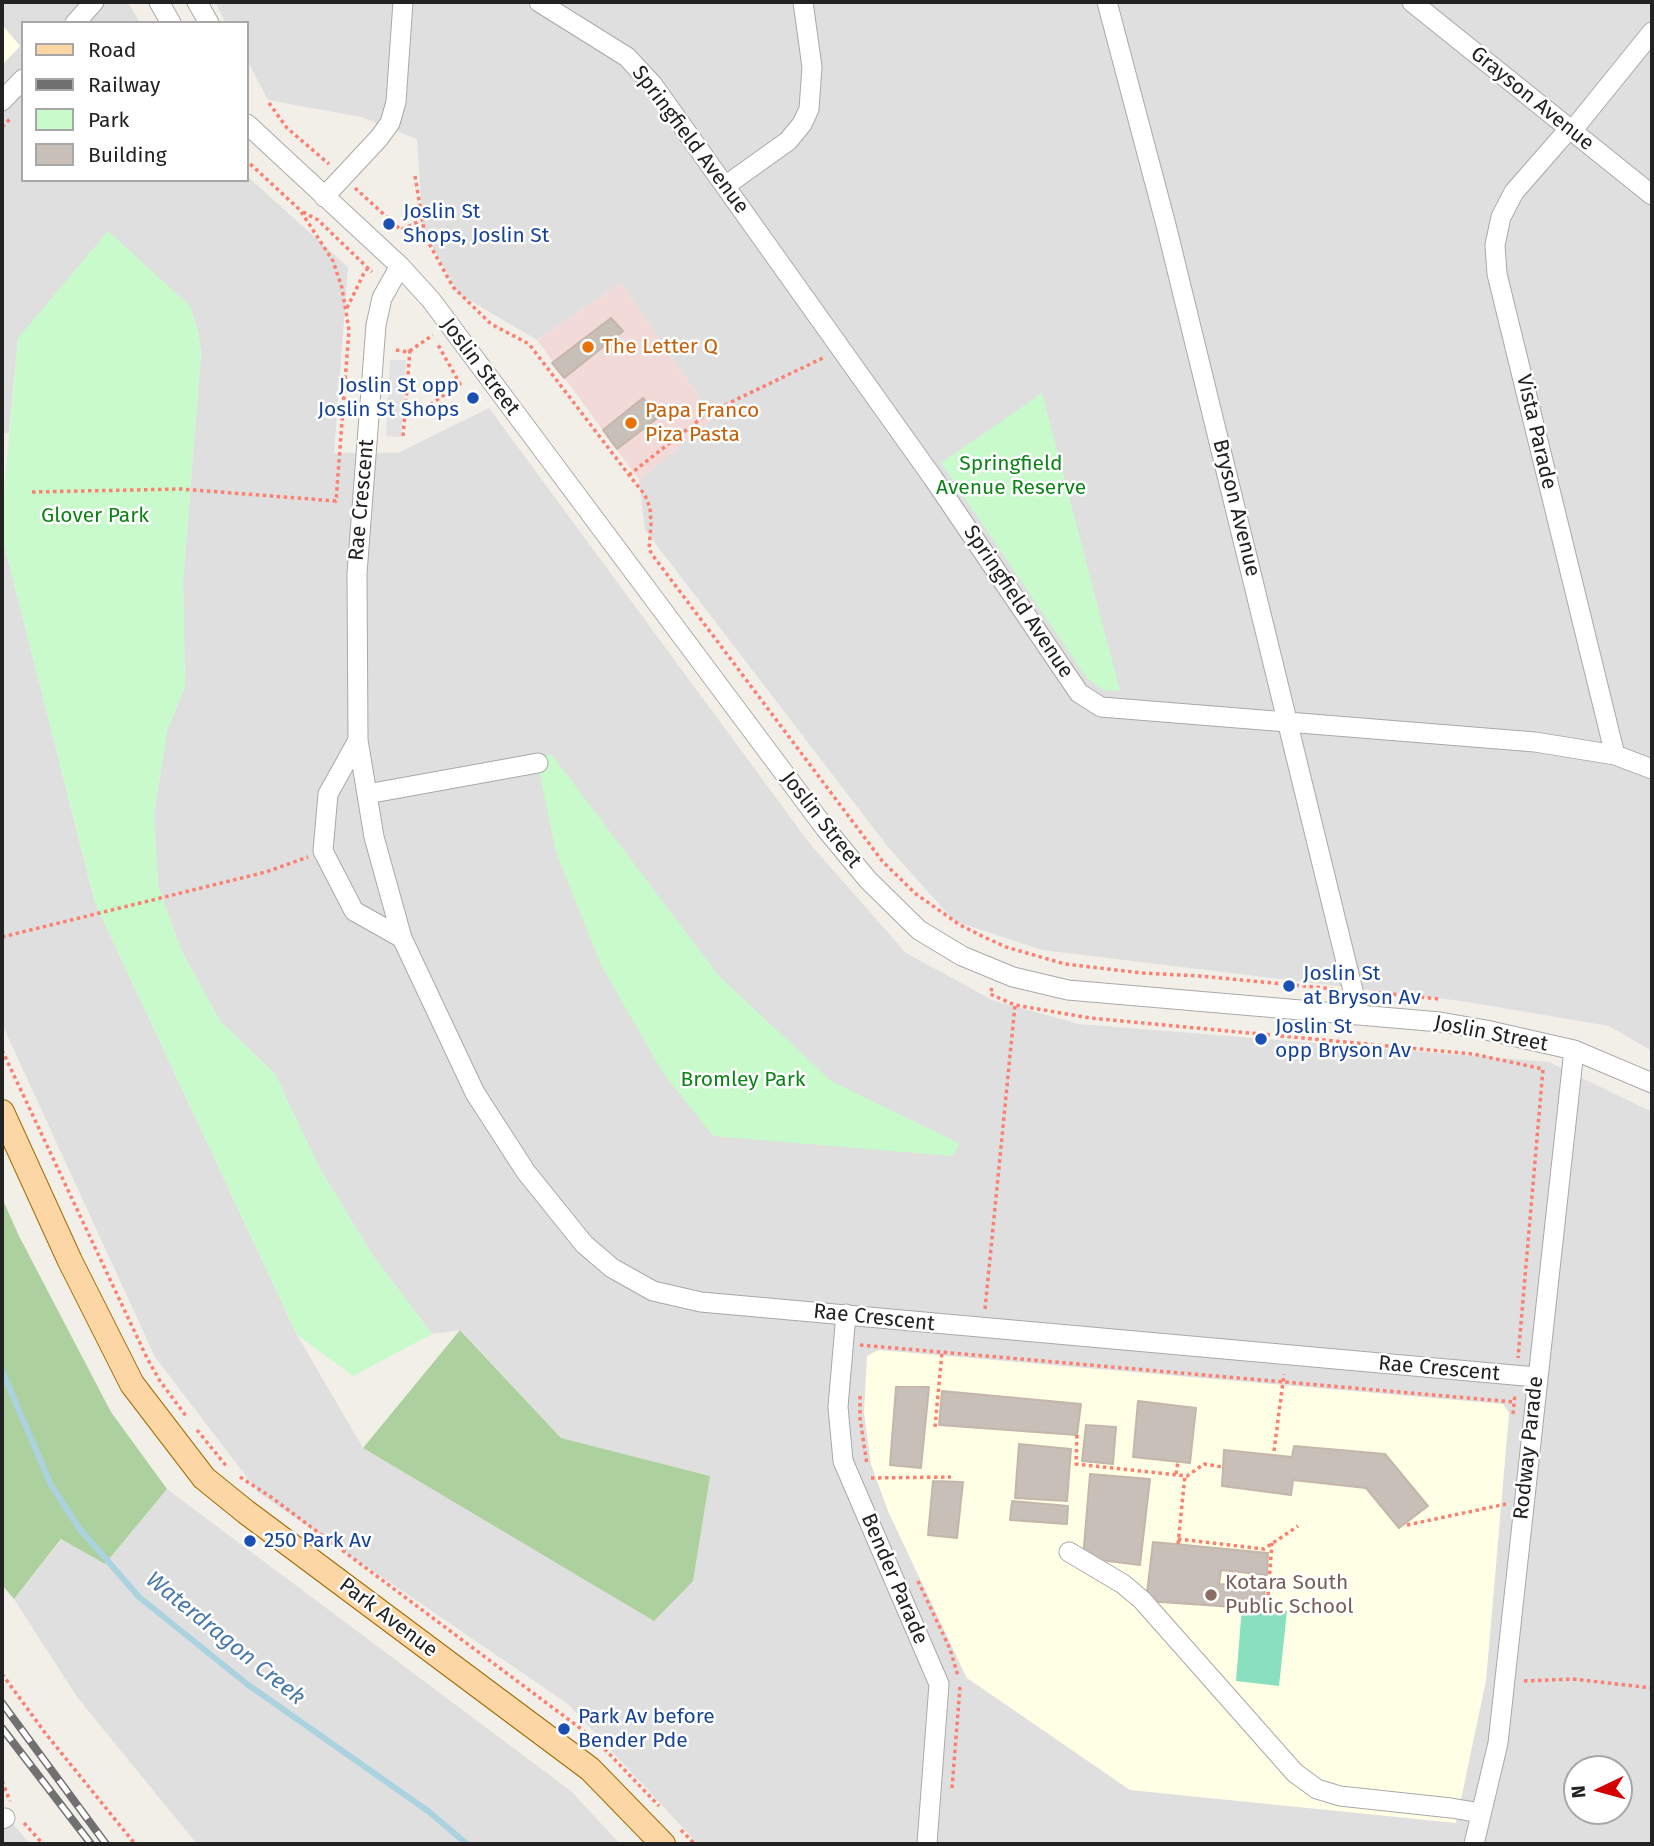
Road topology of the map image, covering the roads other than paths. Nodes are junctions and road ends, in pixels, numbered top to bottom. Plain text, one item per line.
1 (94, 2) edge
2 (159, 2) edge
3 (197, 2) edge
4 (403, 2) edge
5 (539, 2) edge
6 (803, 2) edge
7 (1107, 2) edge
8 (1412, 2) edge
9 (77, 21) edge
10 (171, 21) edge
11 (208, 21) edge
12 (1652, 32) edge
13 (21, 81) edge
14 (2, 101) edge
15 (248, 125) edge
16 (1570, 130) junction
17 (725, 186) junction
18 (1652, 195) edge
19 (324, 197) junction
20 (400, 266) junction
21 (1289, 722) junction
22 (358, 740) junction
23 (1615, 755) junction
24 (538, 763) dead end
25 (1652, 769) edge
26 (367, 794) junction
27 (402, 938) junction
28 (1359, 1015) junction
29 (1574, 1050) junction
30 (1652, 1083) edge
31 (2, 1112) edge
32 (846, 1314) junction
33 (1536, 1377) junction
34 (1069, 1552) dead end
35 (1481, 1813) junction
36 (670, 1835) edge
37 (927, 1844) edge
38 (1474, 1844) edge

1 - 9 street
2 - 10 street
3 - 11 street
4 - 19 street
5 - 17 street, Springfield Avenue
6 - 17 street
7 - 21 street, Bryson Avenue
8 - 16 street, Grayson Avenue
12 - 16 street, Vista Parade
13 - 14 street
15 - 19 street, Joslin Street
16 - 18 street, Grayson Avenue
16 - 23 street, Vista Parade
17 - 21 street, Springfield Avenue
19 - 20 street, Joslin Street
20 - 22 street, Rae Crescent
20 - 28 street, Joslin Street
21 - 23 street, Springfield Avenue
21 - 28 street, Bryson Avenue
22 - 26 street, Rae Crescent
22 - 27 street, Rae Crescent
23 - 25 street, Springfield Avenue
24 - 26 street
26 - 27 street, Rae Crescent
27 - 32 street, Rae Crescent
28 - 29 street, Joslin Street
29 - 30 street, Joslin Street
29 - 33 street, Rodway Parade
31 - 36 main road, Park Avenue
32 - 33 street, Rae Crescent
32 - 37 street, Bender Parade
33 - 35 street, Rodway Parade
34 - 35 street
35 - 38 street, Rodway Parade

